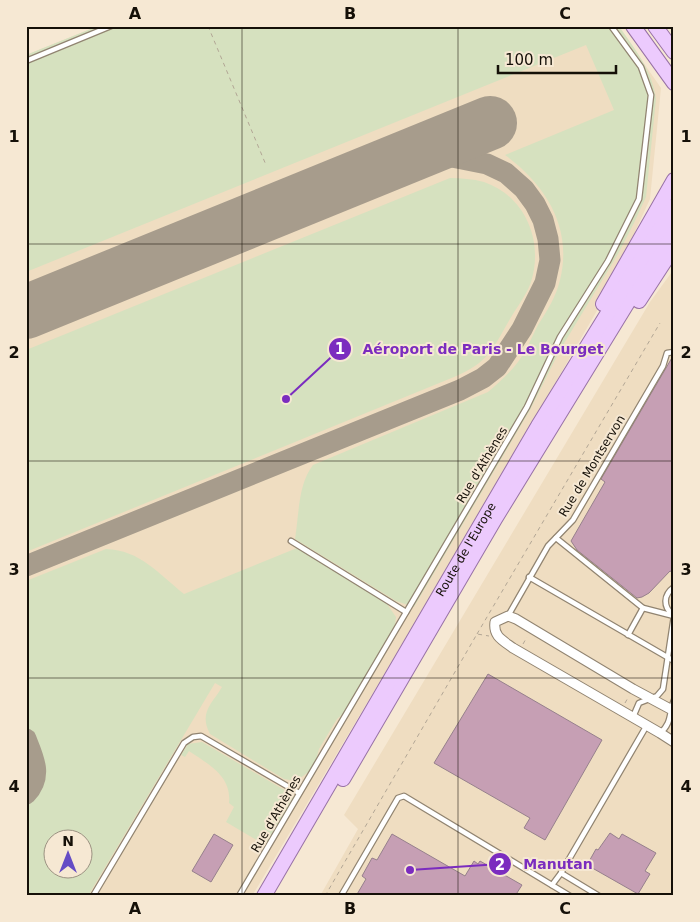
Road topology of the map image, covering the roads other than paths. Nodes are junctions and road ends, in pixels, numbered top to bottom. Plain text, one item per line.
1 (111, 26) edge
2 (611, 26) edge
3 (633, 26) edge
4 (657, 26) edge
5 (674, 45) edge
6 (674, 52) edge
7 (26, 61) edge
8 (664, 70) junction
9 (674, 83) edge
10 (674, 91) edge
11 (674, 168) edge
12 (674, 180) edge
13 (674, 206) edge
14 (674, 227) edge
15 (642, 236) junction
16 (674, 247) edge
17 (674, 252) edge
18 (659, 270) junction
19 (674, 352) edge
20 (544, 428) junction
21 (556, 538) junction
22 (291, 541) dead end
23 (529, 577) junction
24 (674, 588) edge
25 (643, 608) junction
26 (406, 612) junction
27 (508, 616) junction
28 (674, 616) edge
29 (628, 635) junction
30 (668, 657) junction
31 (674, 661) edge
32 (650, 698) junction
33 (673, 706) edge
34 (633, 717) junction
35 (647, 725) junction
36 (660, 733) junction
37 (674, 742) edge
38 (299, 794) junction
39 (561, 874) junction
40 (552, 885) junction
41 (93, 896) edge
42 (239, 896) edge
43 (264, 896) edge
44 (274, 896) edge
45 (341, 896) edge
46 (570, 896) edge
47 (599, 896) edge

1 - 7 lane
2 - 26 lane, Rue d'Athènes
3 - 8 main road
4 - 5 main road
4 - 6 main road
8 - 9 main road
8 - 10 main road
11 - 15 main road
12 - 15 main road
13 - 20 main road, Route de l'Europe
14 - 20 main road, Route de l'Europe
15 - 20 main road
16 - 18 main road
17 - 18 main road
18 - 20 main road
19 - 21 lane, Rue de Montservon
20 - 43 main road, Route de l'Europe
20 - 44 main road, Route de l'Europe
21 - 23 lane, Rue de Montservon
21 - 25 lane
22 - 26 lane
23 - 27 lane, Rue de Montservon
23 - 29 lane
24 - 28 lane
25 - 28 lane
25 - 29 lane
26 - 38 lane, Rue d'Athènes
27 - 32 street
27 - 34 street
28 - 30 lane
29 - 30 lane
30 - 31 lane
30 - 32 lane
32 - 33 street
32 - 34 lane
33 - 36 lane
34 - 35 street
35 - 36 street
35 - 39 lane
36 - 37 street
38 - 41 lane
38 - 42 lane, Rue d'Athènes
39 - 40 lane
39 - 47 lane
40 - 45 lane
40 - 46 lane

